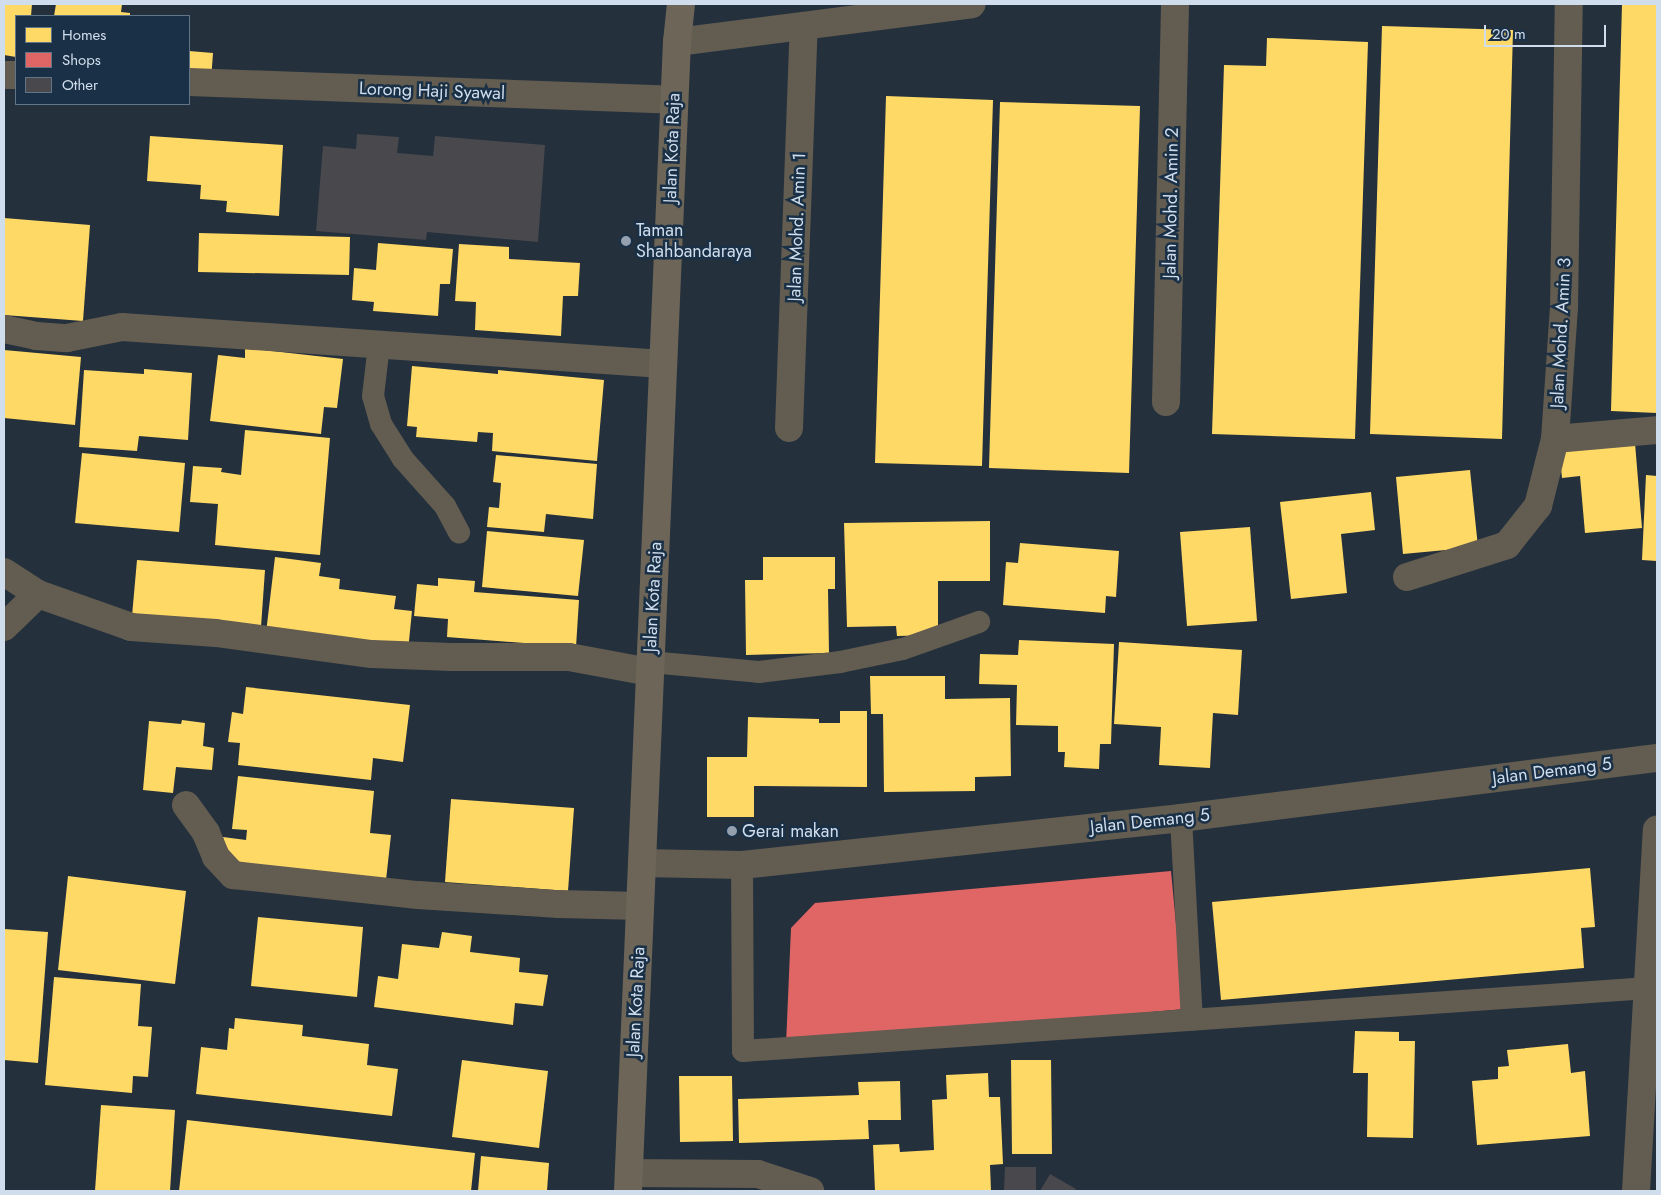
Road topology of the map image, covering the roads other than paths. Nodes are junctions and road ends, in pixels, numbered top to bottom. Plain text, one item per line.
1 (681, 4) edge
2 (972, 4) edge
3 (1175, 4) edge
4 (1569, 4) edge
5 (804, 26) junction
6 (677, 42) junction
7 (190, 82) edge
8 (674, 100) junction
9 (4, 330) edge
10 (379, 346) junction
11 (663, 364) junction
12 (1166, 402) dead end
13 (789, 428) dead end
14 (1657, 430) edge
15 (1555, 439) junction
16 (459, 532) dead end
17 (4, 572) edge
18 (1407, 577) dead end
19 (38, 594) junction
20 (979, 622) dead end
21 (4, 627) edge
22 (650, 667) junction
23 (1657, 758) edge
24 (186, 805) dead end
25 (1180, 818) junction
26 (1657, 830) edge
27 (642, 863) junction
28 (742, 865) junction
29 (640, 906) junction
30 (1648, 988) junction
31 (1192, 1020) junction
32 (628, 1182) edge
33 (810, 1191) edge
34 (1636, 1191) edge

1 - 6 main road, Jalan Kota Raja
2 - 5 street
3 - 12 street, Jalan Mohd. Amin 2
4 - 15 street, Jalan Mohd. Amin 3
5 - 6 street
5 - 13 street, Jalan Mohd. Amin 1
6 - 8 main road, Jalan Kota Raja
7 - 8 street, Lorong Haji Syawal
8 - 11 main road, Jalan Kota Raja
9 - 10 street
10 - 11 street
10 - 16 lane
11 - 22 main road, Jalan Kota Raja
14 - 15 street
15 - 18 street, Jalan Mohd. Amin 3
17 - 19 street
19 - 21 street
19 - 22 street
20 - 22 lane
22 - 27 main road, Jalan Kota Raja
23 - 25 street, Jalan Demang 5
24 - 29 street
25 - 28 street, Jalan Demang 5
25 - 31 lane
26 - 30 street
27 - 28 street, Jalan Demang 5
27 - 29 main road, Jalan Kota Raja
28 - 31 lane
29 - 32 main road, Jalan Kota Raja
30 - 31 lane
30 - 34 street
32 - 33 street

